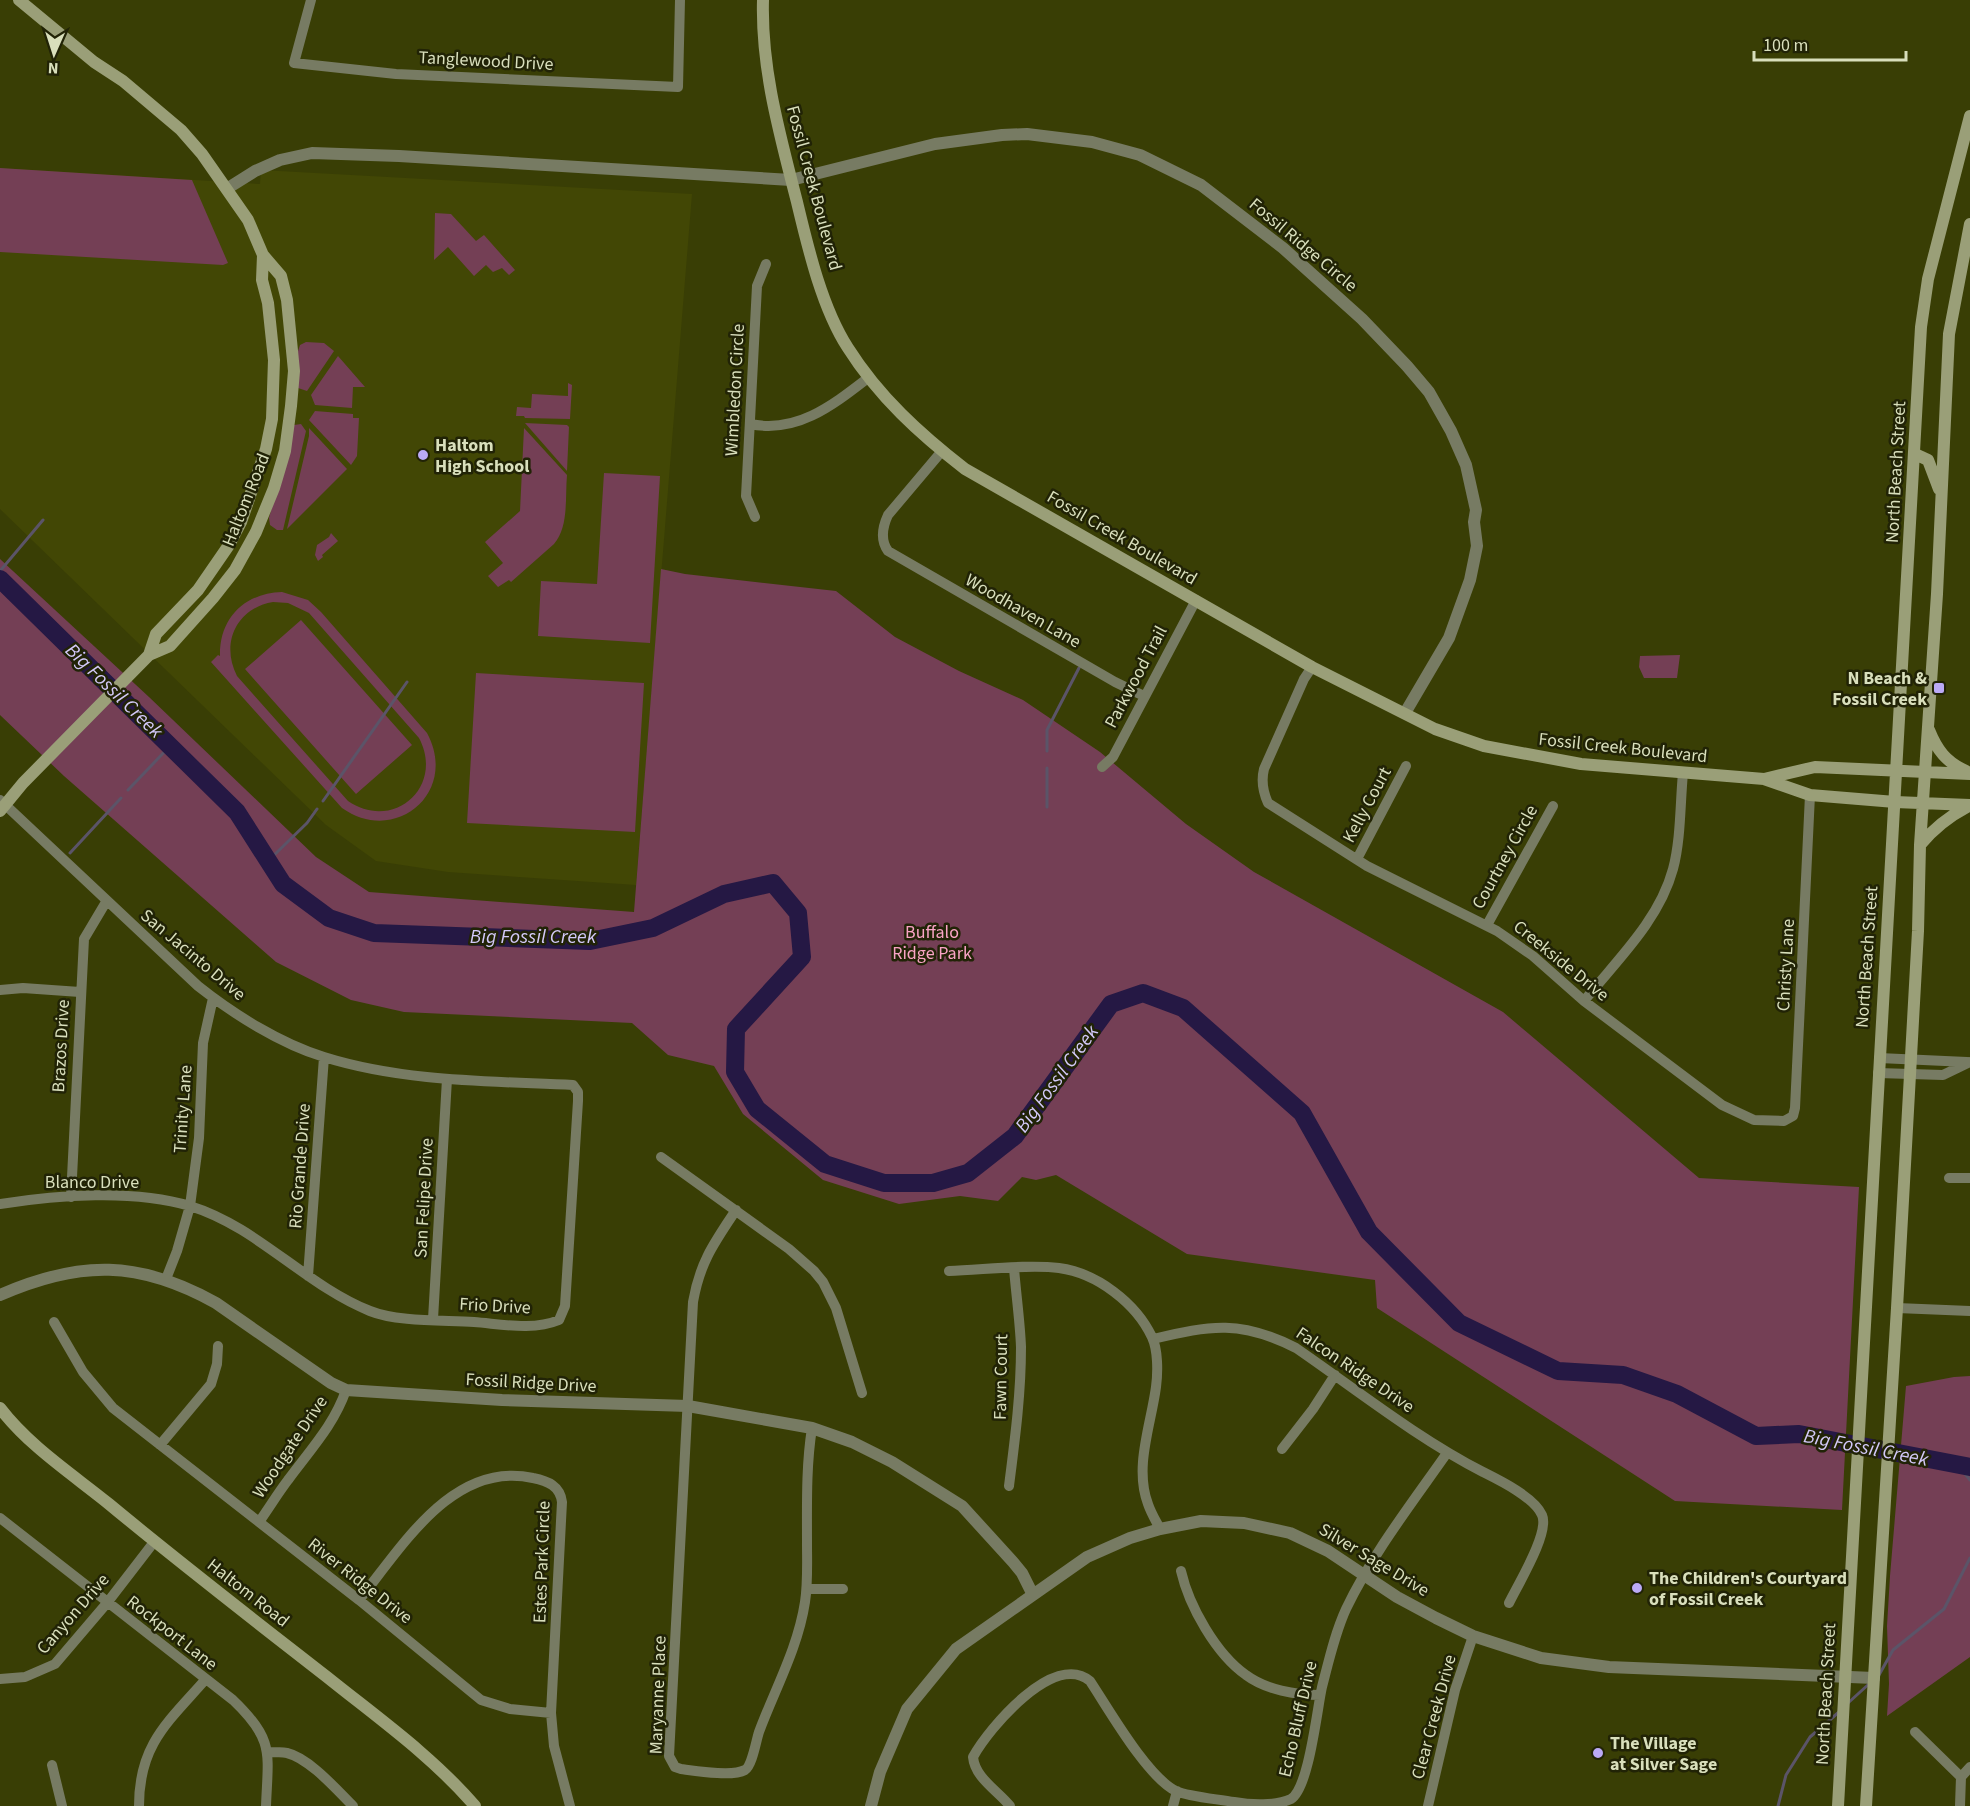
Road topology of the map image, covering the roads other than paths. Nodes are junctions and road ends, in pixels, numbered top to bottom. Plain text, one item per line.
1 (19, 0) edge
2 (311, 0) edge
3 (680, 0) edge
4 (763, 0) edge
5 (1970, 116) edge
6 (792, 180) junction
7 (228, 188) junction
8 (1970, 224) edge
9 (263, 255) junction
10 (766, 264) dead end
11 (291, 332) junction
12 (271, 333) junction
13 (868, 378) junction
14 (750, 424) junction
15 (942, 451) junction
16 (1915, 454) junction
17 (1941, 492) junction
18 (755, 517) dead end
19 (241, 522) junction
20 (256, 532) junction
21 (234, 534) junction
22 (1196, 600) junction
23 (149, 655) junction
24 (1312, 667) junction
25 (1144, 696) junction
26 (1405, 713) junction
27 (1928, 727) junction
28 (1406, 766) dead end
29 (1102, 767) dead end
30 (1897, 771) junction
31 (1925, 772) junction
32 (1683, 773) junction
33 (1970, 773) edge
34 (1764, 779) junction
35 (1810, 795) junction
36 (1895, 802) junction
37 (1923, 804) junction
38 (1970, 805) edge
39 (1, 806) edge
40 (1553, 806) dead end
41 (1920, 845) junction
42 (1357, 859) junction
43 (106, 902) junction
44 (1487, 925) junction
45 (0, 990) edge
46 (80, 992) junction
47 (213, 998) junction
48 (1584, 1001) junction
49 (324, 1057) junction
50 (1879, 1058) junction
51 (1910, 1059) junction
52 (1970, 1062) edge
53 (1878, 1073) junction
54 (1910, 1075) junction
55 (447, 1079) junction
56 (573, 1085) joint
57 (1775, 1122) joint
58 (661, 1156) dead end
59 (1949, 1178) dead end
60 (1970, 1178) edge
61 (71, 1197) junction
62 (0, 1204) edge
63 (190, 1206) junction
64 (736, 1210) junction
65 (1014, 1268) junction
66 (949, 1271) dead end
67 (308, 1276) junction
68 (166, 1279) junction
69 (0, 1295) edge
70 (1897, 1308) junction
71 (1970, 1311) edge
72 (434, 1319) junction
73 (54, 1322) dead end
74 (1153, 1339) junction
75 (218, 1346) dead end
76 (1335, 1375) junction
77 (346, 1390) junction
78 (862, 1392) dead end
79 (688, 1406) junction
80 (0, 1408) edge
81 (812, 1428) junction
82 (160, 1445) junction
83 (1282, 1449) dead end
84 (1447, 1453) junction
85 (1009, 1486) dead end
86 (0, 1518) edge
87 (259, 1522) junction
88 (1160, 1529) junction
89 (154, 1542) junction
90 (1181, 1571) dead end
91 (1364, 1574) junction
92 (807, 1589) junction
93 (843, 1589) dead end
94 (1033, 1595) junction
95 (359, 1600) junction
96 (107, 1603) junction
97 (1509, 1603) dead end
98 (1473, 1636) junction
99 (1845, 1677) junction
100 (1874, 1678) junction
101 (0, 1679) edge
102 (205, 1680) junction
103 (1320, 1695) junction
104 (551, 1713) junction
105 (1915, 1732) dead end
106 (268, 1752) junction
107 (52, 1765) dead end
108 (1970, 1767) edge
109 (1960, 1777) junction
110 (1177, 1791) junction
111 (62, 1806) edge
112 (139, 1806) edge
113 (266, 1806) edge
114 (353, 1806) edge
115 (475, 1806) edge
116 (570, 1806) edge
117 (871, 1806) edge
118 (1010, 1806) edge
119 (1173, 1806) edge
120 (1428, 1806) edge
121 (1838, 1806) edge
122 (1866, 1806) edge
123 (1960, 1806) edge

1 - 7 main road, Haltom Road
2 - 3 street, Tanglewood Drive
4 - 6 main road, Fossil Creek Boulevard
5 - 16 main road, North Beach Street
6 - 7 street, Fossil Ridge Circle
6 - 13 main road, Fossil Creek Boulevard
6 - 26 street, Fossil Ridge Circle
7 - 9 main road, Haltom Road
8 - 17 main road
9 - 11 main road, Haltom Road
9 - 12 main road, Haltom Road
10 - 14 street, Wimbledon Circle
11 - 12 main road
11 - 20 main road, Haltom Road
12 - 19 main road, Haltom Road
13 - 14 street
13 - 15 main road, Fossil Creek Boulevard
14 - 18 street, Wimbledon Circle
15 - 22 main road, Fossil Creek Boulevard
15 - 25 street, Woodhaven Lane
16 - 17 main road
16 - 30 main road, North Beach Street
17 - 27 main road
19 - 20 main road
19 - 21 main road, Haltom Road
20 - 21 main road
20 - 23 main road, Haltom Road
21 - 23 main road, Haltom Road
22 - 24 main road, Fossil Creek Boulevard
22 - 25 street, Parkwood Trail
23 - 39 main road, Haltom Road
24 - 26 main road, Fossil Creek Boulevard
24 - 42 street, Creekside Drive
25 - 29 street, Parkwood Trail
26 - 32 main road, Fossil Creek Boulevard
27 - 31 main road
27 - 33 main road
28 - 42 street, Kelly Court
30 - 31 main road, Fossil Creek Boulevard
30 - 34 main road, Fossil Creek Boulevard
30 - 36 main road, North Beach Street
31 - 33 main road, Fossil Creek Boulevard
31 - 37 main road
32 - 34 main road, Fossil Creek Boulevard
32 - 48 street
34 - 35 main road, Fossil Creek Boulevard
35 - 36 main road, Fossil Creek Boulevard
35 - 57 street, Christy Lane
36 - 37 main road, Fossil Creek Boulevard
36 - 50 main road, North Beach Street
37 - 38 main road, Fossil Creek Boulevard
37 - 41 main road
38 - 41 main road
39 - 43 street, San Jacinto Drive
40 - 44 street, Courtney Circle
41 - 51 main road
42 - 44 street, Creekside Drive
43 - 46 street, Brazos Drive
43 - 47 street, San Jacinto Drive
44 - 48 street, Creekside Drive
45 - 46 street
46 - 61 street, Brazos Drive
47 - 49 street, San Jacinto Drive
47 - 63 street, Trinity Lane
48 - 57 street, Creekside Drive
49 - 55 street, San Jacinto Drive
49 - 67 street, Rio Grande Drive
50 - 51 street
50 - 53 main road, North Beach Street
51 - 52 street
51 - 54 main road
52 - 54 street
53 - 54 street
53 - 99 main road, North Beach Street
54 - 70 main road
55 - 56 street, San Jacinto Drive
55 - 72 street, San Felipe Drive
56 - 72 street, Frio Drive
58 - 64 street
59 - 60 street
61 - 62 street, Blanco Drive
61 - 63 street, Blanco Drive
63 - 67 street, Blanco Drive
63 - 68 street, Trinity Lane
64 - 78 street
64 - 79 street, Maryanne Place
65 - 66 street
65 - 74 street
65 - 85 street, Fawn Court
67 - 72 street, Frio Drive
68 - 69 street, Fossil Ridge Drive
68 - 77 street, Fossil Ridge Drive
70 - 71 street
70 - 100 main road
73 - 82 street, River Ridge Drive
74 - 76 street, Falcon Ridge Drive
74 - 88 street
75 - 82 street
76 - 83 street
76 - 84 street, Falcon Ridge Drive
77 - 79 street, Fossil Ridge Drive
77 - 87 street, Woodgate Drive
79 - 81 street, Fossil Ridge Drive
79 - 92 street, Maryanne Place
80 - 89 main road, Haltom Road
81 - 92 street, Maryanne Place
81 - 94 street, Fossil Ridge Drive
82 - 87 street, River Ridge Drive
84 - 91 street, Echo Bluff Drive
84 - 97 street, Falcon Ridge Drive
86 - 96 street, Rockport Lane
87 - 95 street, River Ridge Drive
88 - 91 street, Silver Sage Drive
88 - 94 street, Silver Sage Drive
89 - 96 street, Canyon Drive
89 - 115 main road, Haltom Road
90 - 103 street
91 - 98 street, Silver Sage Drive
91 - 103 street, Echo Bluff Drive
92 - 93 street
94 - 117 street, Silver Sage Drive
95 - 104 street, River Ridge Drive
95 - 104 street, Estes Park Circle
96 - 101 street, Canyon Drive
96 - 102 street, Rockport Lane
98 - 99 street, Silver Sage Drive
98 - 120 street, Clear Creek Drive
99 - 100 street, Silver Sage Drive
99 - 121 main road, North Beach Street
100 - 122 main road
102 - 106 street, Rockport Lane
102 - 112 street
103 - 110 street, Echo Bluff Drive
104 - 116 street, Estes Park Circle
105 - 109 street
106 - 113 street, Rockport Lane
106 - 114 street
107 - 111 street
108 - 109 street
109 - 123 street
110 - 118 street, Echo Bluff Drive
110 - 119 street

